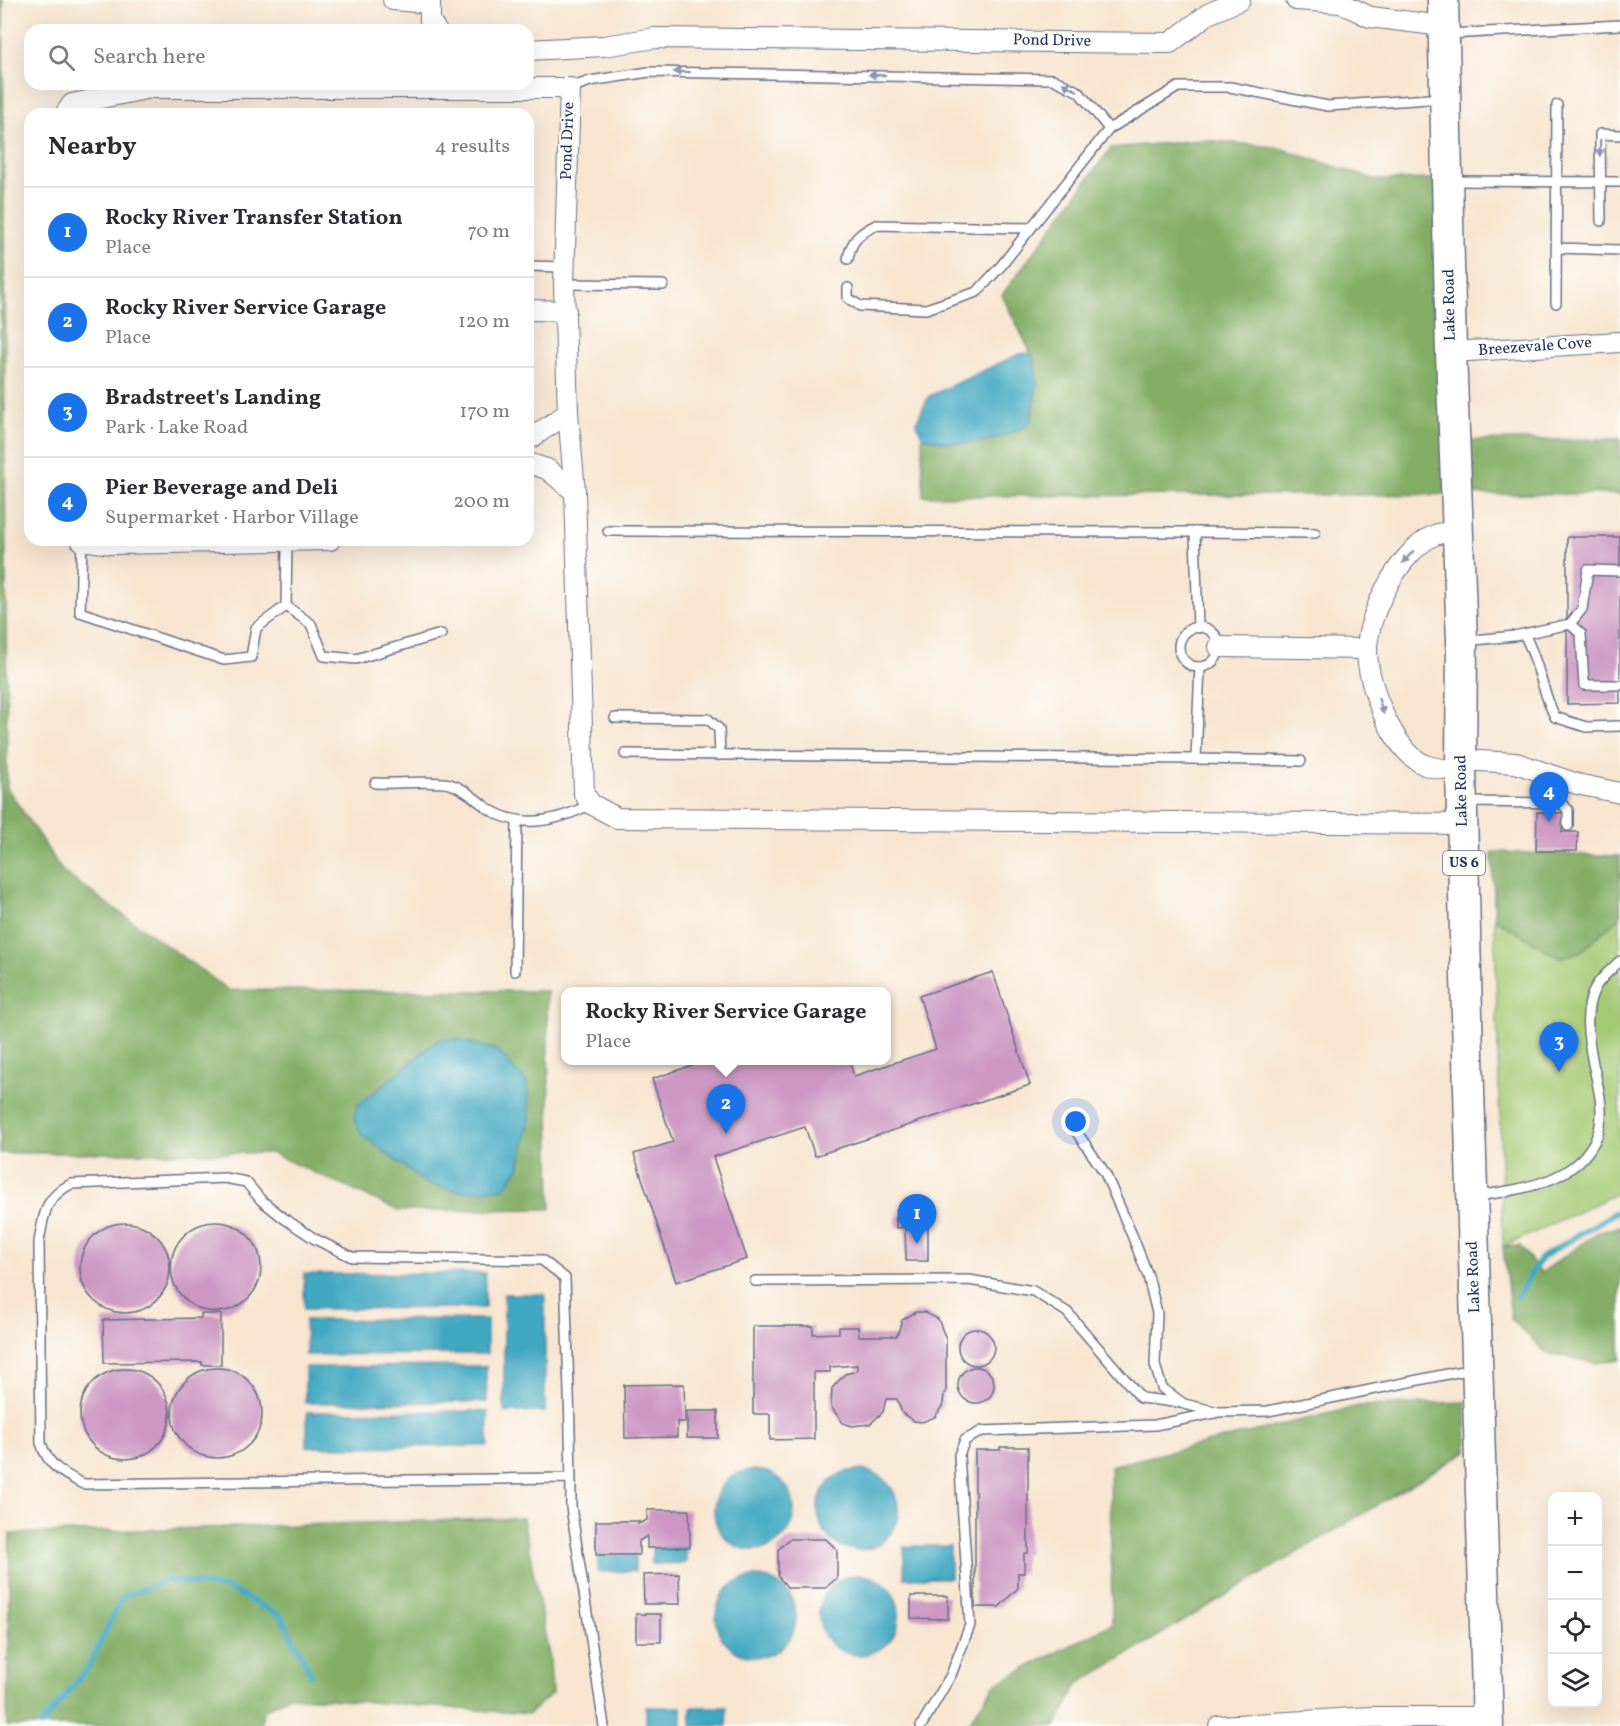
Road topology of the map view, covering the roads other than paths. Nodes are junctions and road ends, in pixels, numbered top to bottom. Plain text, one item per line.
1 (393, 0) edge
2 (1240, 0) edge
3 (1296, 0) edge
4 (430, 1) edge
5 (1443, 20) edge
6 (432, 24) edge
7 (1620, 25) edge
8 (534, 50) edge
9 (534, 88) edge
10 (570, 88) junction
11 (142, 90) edge
12 (1444, 98) junction
13 (1557, 105) dead end
14 (69, 108) edge
15 (1109, 129) junction
16 (1620, 135) edge
17 (1448, 181) junction
18 (1556, 182) junction
19 (1599, 182) junction
20 (1620, 182) edge
21 (1601, 220) dead end
22 (1031, 228) junction
23 (1557, 249) junction
24 (1620, 250) edge
25 (848, 260) dead end
26 (534, 268) edge
27 (564, 276) junction
28 (663, 285) dead end
29 (848, 288) dead end
30 (1556, 303) dead end
31 (534, 310) edge
32 (566, 311) junction
33 (1620, 342) edge
34 (1451, 352) junction
35 (568, 413) junction
36 (534, 436) edge
37 (534, 465) edge
38 (575, 492) junction
39 (608, 531) dead end
40 (1194, 532) junction
41 (1458, 532) junction
42 (1315, 533) dead end
43 (81, 546) edge
44 (287, 546) edge
45 (1620, 571) edge
46 (286, 606) junction
47 (1570, 624) junction
48 (1198, 628) junction
49 (441, 634) dead end
50 (1524, 634) junction
51 (1462, 641) junction
52 (1218, 647) junction
53 (1367, 649) junction
54 (1200, 667) junction
55 (1620, 685) edge
56 (615, 718) dead end
57 (1620, 726) edge
58 (625, 754) dead end
59 (720, 755) junction
60 (1196, 759) junction
61 (1301, 761) dead end
62 (1461, 765) junction
63 (375, 783) dead end
64 (1620, 793) edge
65 (591, 804) junction
66 (1462, 813) junction
67 (517, 820) junction
68 (1568, 826) dead end
69 (1620, 961) edge
70 (515, 971) dead end
71 (1069, 1121) dead end
72 (1472, 1197) junction
73 (755, 1281) dead end
74 (1477, 1368) junction
75 (1184, 1404) junction
76 (1218, 1413) junction
77 (571, 1478) junction
78 (1488, 1721) edge
79 (601, 1724) edge
80 (921, 1726) edge
81 (1219, 1726) edge

1 - 4 street
2 - 8 street, Pond Drive
3 - 5 street
4 - 6 street
5 - 7 lane
5 - 12 main road, Lake Road / US 6
9 - 10 street, Pond Drive
15 -> 10 lane
10 - 27 street, Pond Drive
11 - 14 street, Pond Drive
12 - 15 lane
12 - 17 main road, Lake Road / US 6
13 - 18 lane
15 - 22 lane
16 -> 19 lane
17 - 18 lane
17 - 34 main road, Lake Road / US 6
18 - 19 lane
18 - 23 lane
19 - 20 lane
19 - 21 lane
22 - 25 lane
22 - 29 lane
23 - 24 lane
23 - 30 lane
26 - 27 lane
27 - 28 lane
27 - 32 street, Pond Drive
31 - 32 street
32 - 35 street, Pond Drive
33 - 34 street, Breezevale Cove
34 - 41 main road, Lake Road / US 6
35 - 36 street
35 - 38 street, Pond Drive
37 - 38 street
38 - 65 street, Pond Drive
39 - 40 lane
40 - 42 lane
40 - 48 lane
41 - 51 main road, Lake Road / US 6
41 -> 53 street
43 - 46 lane
44 - 46 lane
45 - 47 lane
46 - 49 lane
47 - 50 lane
47 - 55 lane
48 - 52 lane
48 - 54 lane
50 - 51 lane
50 - 57 lane
51 - 62 main road, Lake Road / US 6
52 - 53 street
52 - 54 lane
53 -> 62 street
54 - 60 lane
56 - 59 lane
58 - 59 lane
59 - 60 lane
60 - 61 lane
62 - 64 street
62 - 66 main road, Lake Road / US 6
63 - 67 lane
65 - 66 street
65 - 67 lane
66 - 68 lane
66 - 72 main road, Lake Road / US 6
67 - 70 lane
69 - 72 lane
71 - 75 lane
72 - 74 main road, Lake Road / US 6
73 - 75 lane
74 - 76 lane
74 - 78 main road, Lake Road / US 6
75 - 76 lane
76 - 80 lane
77 - 77 lane
77 - 79 lane
78 - 81 street

